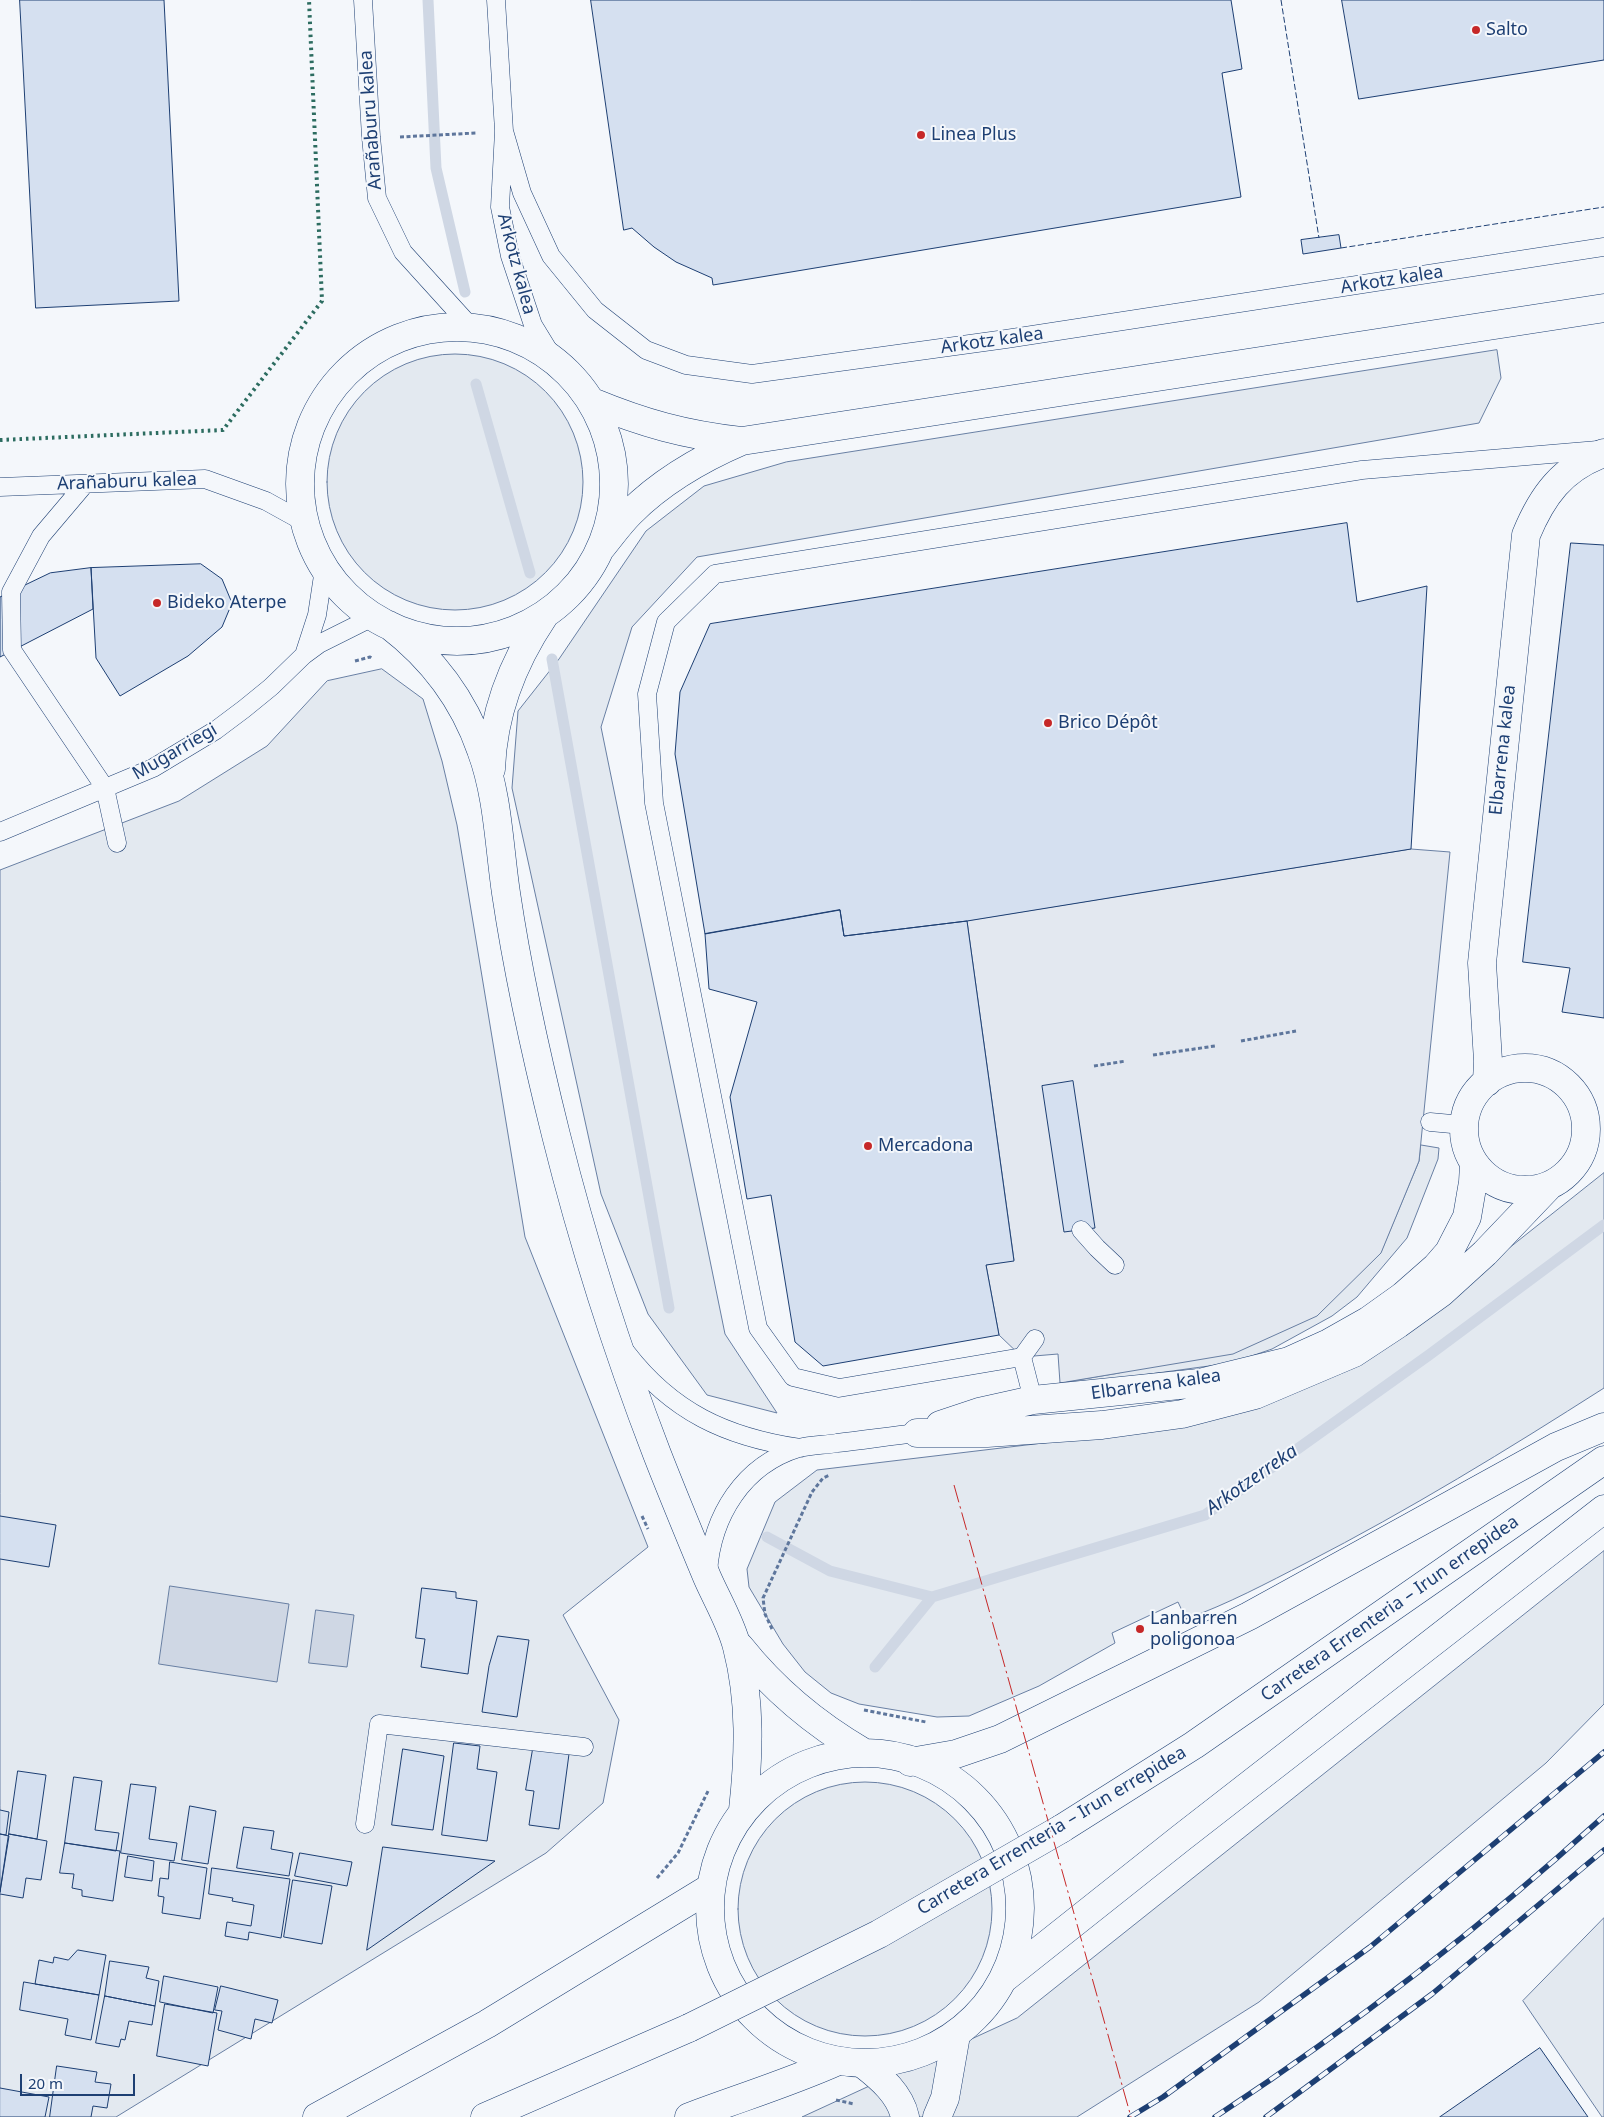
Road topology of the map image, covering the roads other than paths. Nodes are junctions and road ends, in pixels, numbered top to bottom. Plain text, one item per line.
1 (363, 0) edge
2 (496, 0) edge
3 (504, 131) junction
4 (1604, 247) edge
5 (1604, 308) edge
6 (471, 327) junction
7 (555, 361) junction
8 (592, 402) junction
9 (742, 441) junction
10 (1604, 451) edge
11 (85, 484) junction
12 (0, 487) edge
13 (304, 522) junction
14 (600, 549) junction
15 (324, 570) junction
16 (546, 614) junction
17 (382, 621) junction
18 (304, 655) junction
19 (491, 783) junction
20 (105, 788) junction
21 (0, 832) edge
22 (117, 843) dead end
23 (1487, 1082) junction
24 (1430, 1122) dead end
25 (1463, 1126) junction
26 (1604, 1141) edge
27 (1579, 1161) junction
28 (1474, 1164) junction
29 (1548, 1187) junction
30 (1081, 1230) dead end
31 (1115, 1264) dead end
32 (615, 1338) junction
33 (1035, 1339) dead end
34 (1022, 1357) junction
35 (1033, 1400) junction
36 (1182, 1414) junction
37 (1604, 1427) edge
38 (917, 1432) junction
39 (800, 1448) junction
40 (1604, 1460) edge
41 (1604, 1509) edge
42 (707, 1578) junction
43 (736, 1642) junction
44 (584, 1747) dead end
45 (863, 1752) junction
46 (910, 1762) junction
47 (743, 1810) junction
48 (365, 1824) dead end
49 (710, 1888) junction
50 (1006, 1977) junction
51 (956, 2035) junction
52 (850, 2063) junction
53 (317, 2117) edge
54 (485, 2117) edge
55 (689, 2117) edge
56 (905, 2117) edge
57 (937, 2117) edge

1 - 6 lane, Arañaburu kalea
2 - 3 lane, Arkotz kalea
3 - 4 lane, Arkotz kalea
3 - 7 lane, Arkotz kalea
5 - 9 street
6 - 7 street
6 - 13 street
7 - 8 street
8 - 9 street
8 - 14 street
9 - 14 street
10 - 23 street, Elbarrena kalea
10 - 34 lane
11 - 12 lane, Arañaburu kalea
11 - 13 lane, Arañaburu kalea
11 - 20 lane
13 - 15 street
14 - 16 street
15 - 17 street
15 - 18 lane, Mugarriegi
16 - 17 street
16 - 19 street
17 - 18 lane, Mugarriegi
17 - 19 street
18 - 20 lane, Mugarriegi
19 - 32 street
20 - 21 lane, Mugarriegi
20 - 22 lane
23 - 25 street, Elbarrena kalea
23 - 27 street, Elbarrena kalea
24 - 25 lane
25 - 28 street, Elbarrena kalea
26 - 27 street, Elbarrena kalea
27 - 29 street, Elbarrena kalea
28 - 29 street, Elbarrena kalea
28 - 35 street, Elbarrena kalea
29 - 36 street, Elbarrena kalea
30 - 31 lane
32 - 39 lane, Elbarrena kalea
32 - 42 street
33 - 34 lane
34 - 35 lane
35 - 36 street, Elbarrena kalea
35 - 38 street, Elbarrena kalea
36 - 38 street, Elbarrena kalea
37 - 46 street
38 - 39 lane, Elbarrena kalea
39 - 42 lane, Elbarrena kalea
40 - 54 street, Carretera Errenteria – Irun errepidea, bridge
41 - 50 street
42 - 43 street
43 - 45 street
43 - 47 street
44 - 48 lane
45 - 46 street
45 - 47 street
46 - 50 street
47 - 49 street
49 - 52 street
49 - 53 street
50 - 51 street
51 - 52 street
51 - 57 street
52 - 55 street
52 - 56 street

